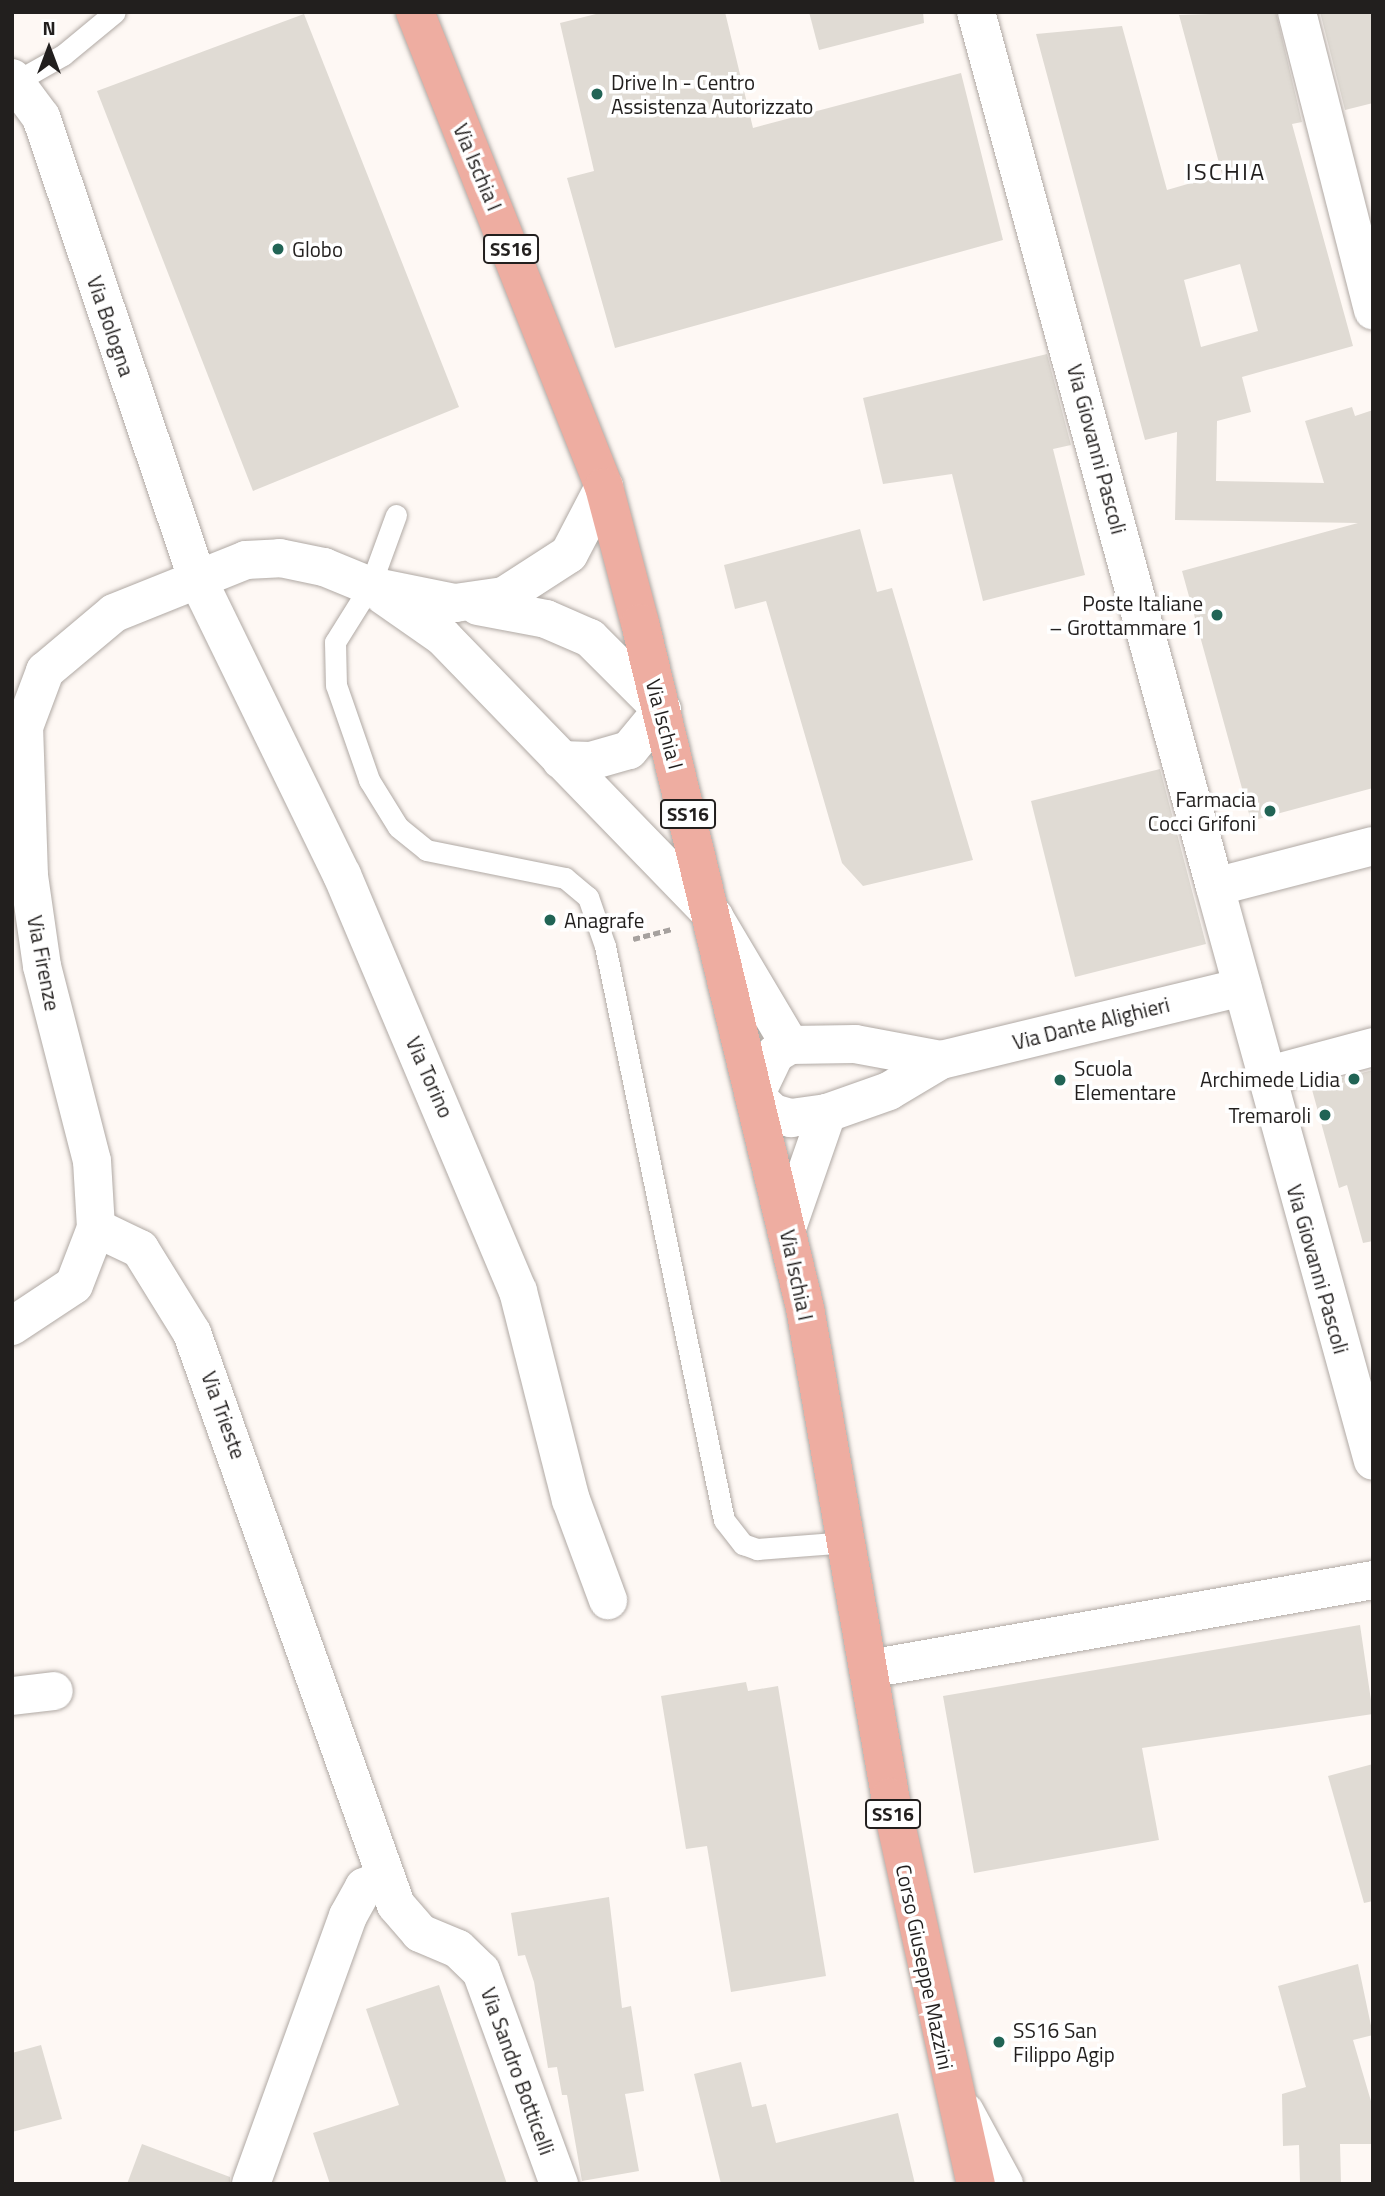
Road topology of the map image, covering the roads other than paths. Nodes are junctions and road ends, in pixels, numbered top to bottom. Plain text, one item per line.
1 (115, 12) edge
2 (415, 12) edge
3 (976, 12) edge
4 (1297, 12) edge
5 (15, 79) edge
6 (1373, 310) edge
7 (604, 487) junction
8 (396, 514) dead end
9 (196, 576) junction
10 (370, 586) junction
11 (455, 603) junction
12 (662, 710) junction
13 (561, 760) junction
14 (1373, 846) edge
15 (1215, 887) junction
16 (714, 917) junction
17 (1242, 987) junction
18 (790, 1045) junction
19 (1373, 1047) edge
20 (941, 1060) junction
21 (1265, 1076) junction
22 (755, 1096) junction
23 (827, 1113) junction
24 (96, 1228) junction
25 (787, 1228) junction
26 (12, 1326) edge
27 (1373, 1461) edge
28 (848, 1542) junction
29 (1373, 1580) edge
30 (608, 1600) dead end
31 (304, 1637) joint
32 (869, 1669) junction
33 (54, 1691) dead end
34 (12, 1696) edge
35 (386, 1878) junction
36 (950, 2083) junction
37 (251, 2184) edge
38 (559, 2184) edge
39 (976, 2184) edge
40 (1004, 2184) edge

1 - 5 lane, Via Bologna
2 - 7 main road, Via Ischia I / SS16
3 - 15 street, Via Giovanni Pascoli
4 - 6 street
5 - 9 street, Via Bologna
7 - 11 street
7 - 12 main road, Via Ischia I / SS16
8 - 10 lane
9 - 10 street, Via Firenze
9 - 24 street, Via Firenze
9 - 30 street, Via Torino
10 - 11 street
10 - 13 street
10 - 28 lane
11 - 12 street
12 - 13 street
12 - 16 main road, Via Ischia I / SS16
13 - 16 street
14 - 15 street
15 - 17 street, Via Giovanni Pascoli
16 - 18 street
16 - 22 main road, Via Ischia I / SS16
17 - 20 street, Via Dante Alighieri
17 - 21 street, Via Giovanni Pascoli
18 - 20 street, Via Dante Alighieri
18 - 22 street
19 - 21 street
20 - 23 street, Via Dante Alighieri
21 - 27 street, Via Giovanni Pascoli
22 - 23 street, Via Dante Alighieri
22 - 25 main road, Via Ischia I / SS16
23 - 25 street
24 - 26 street, Via Firenze
24 - 31 street, Via Trieste
25 - 28 main road, Via Ischia I / SS16
28 - 32 main road, Corso Giuseppe Mazzini / SS16
29 - 32 street
31 - 35 street, Via Sandro Botticelli
32 - 36 main road, Corso Giuseppe Mazzini / SS16
33 - 34 street
35 - 37 street
35 - 38 street, Via Sandro Botticelli
36 - 39 main road, Corso Giuseppe Mazzini / SS16
36 - 40 street

